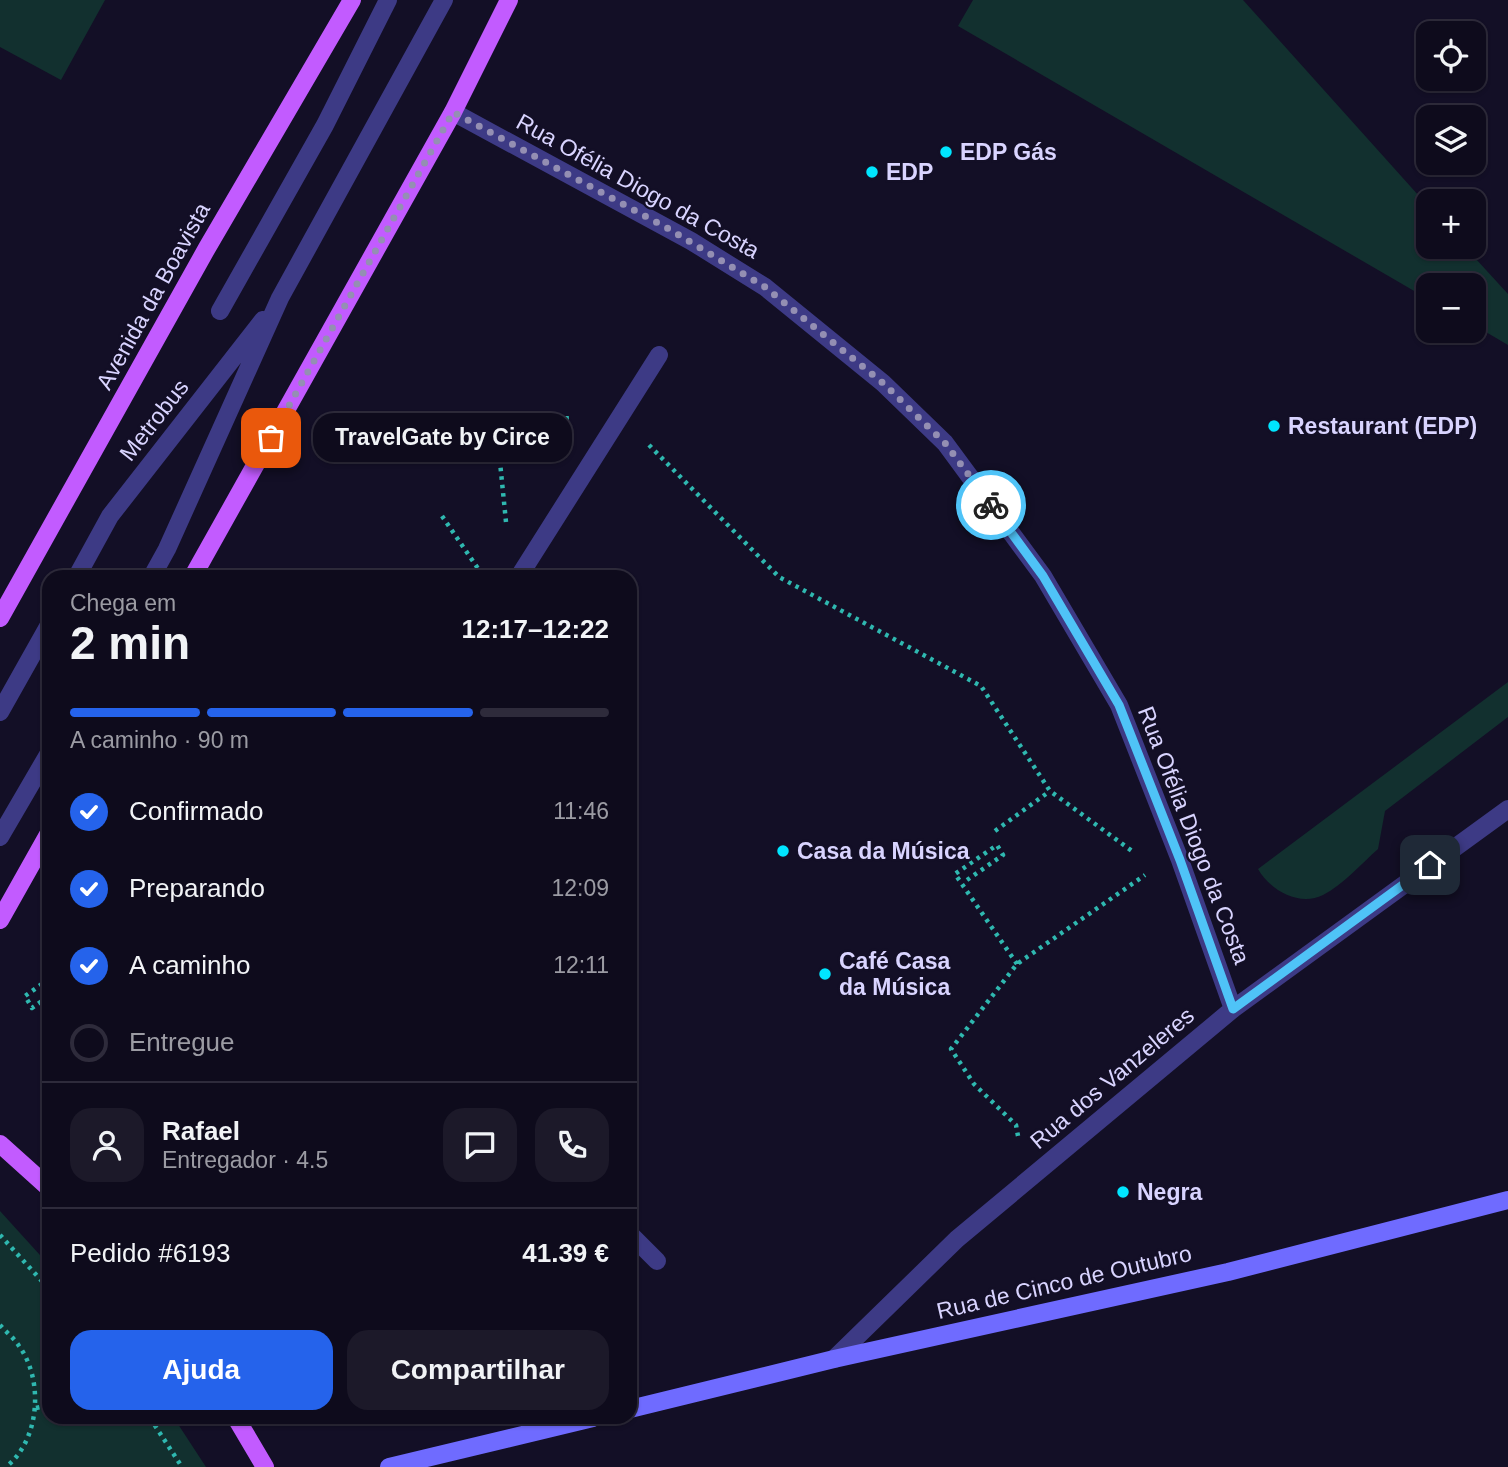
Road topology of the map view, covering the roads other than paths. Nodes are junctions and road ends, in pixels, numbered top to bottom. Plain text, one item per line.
1 (352, 0) edge
2 (388, 0) edge
3 (444, 0) edge
4 (509, 0) edge
5 (453, 112) junction
6 (280, 298) junction
7 (220, 311) dead end
8 (659, 355) dead end
9 (80, 570) edge
10 (155, 570) edge
11 (196, 570) edge
12 (523, 570) edge
13 (0, 618) edge
14 (42, 637) edge
15 (0, 712) edge
16 (42, 765) edge
17 (1508, 809) edge
18 (0, 837) edge
19 (42, 845) edge
20 (0, 919) edge
21 (1233, 1009) junction
22 (0, 1144) edge
23 (42, 1182) edge
24 (1508, 1200) edge
25 (637, 1241) edge
26 (657, 1261) dead end
27 (834, 1359) junction
28 (637, 1407) edge
29 (240, 1424) edge
30 (568, 1424) edge
31 (265, 1467) edge
32 (389, 1467) edge

1 - 13 main road, Avenida da Boavista
2 - 7 street
3 - 6 street, Metrobus
4 - 5 main road
5 - 11 main road
5 - 21 street, Rua Ofélia Diogo da Costa
6 - 9 street, Metrobus
6 - 10 street, Metrobus
8 - 12 street
14 - 15 street
16 - 18 street
17 - 21 street, Rua dos Vanzeleres
19 - 20 main road
21 - 27 street, Rua dos Vanzeleres
22 - 23 main road
24 - 27 main road, Rua de Cinco de Outubro
25 - 26 street
27 - 28 main road, Rua de Cinco de Outubro
29 - 31 main road
30 - 32 main road

